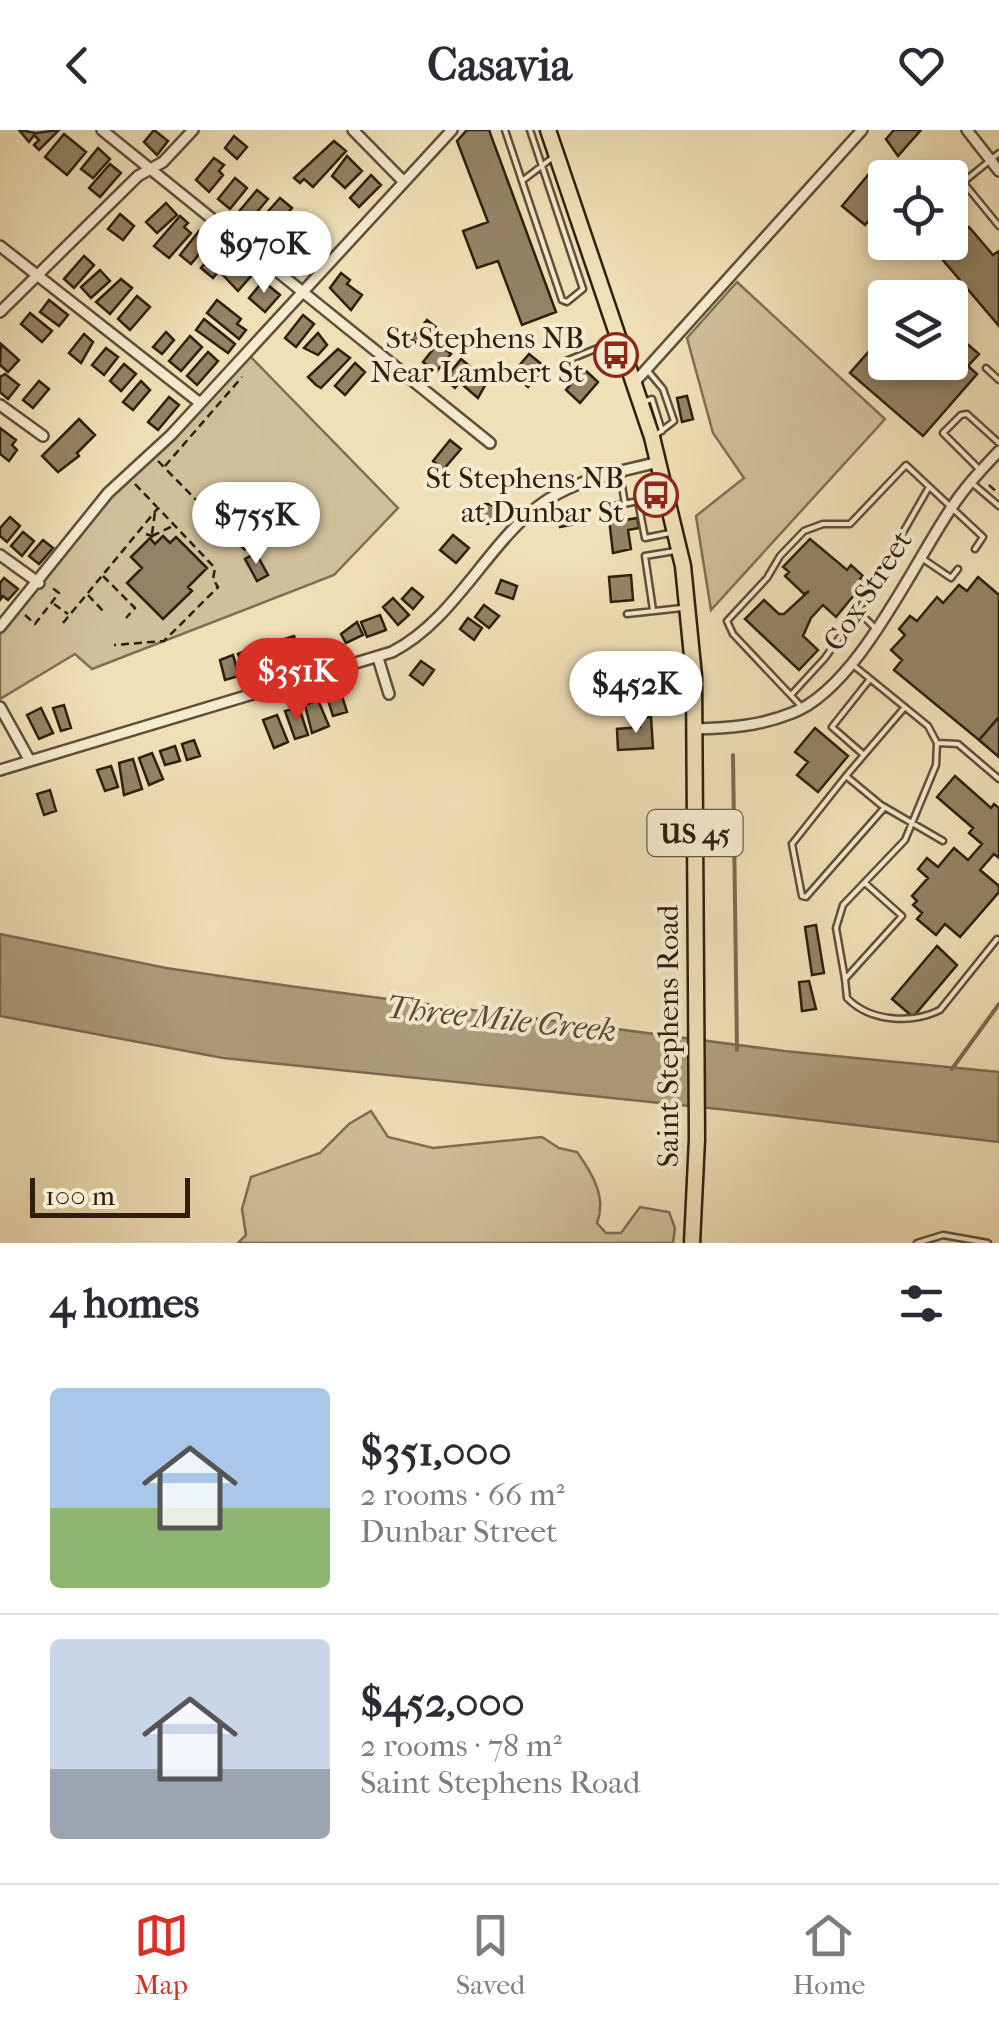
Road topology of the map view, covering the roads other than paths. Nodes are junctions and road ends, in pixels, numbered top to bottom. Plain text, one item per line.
1 (102, 130) edge
2 (193, 130) edge
3 (353, 130) edge
4 (452, 130) edge
5 (505, 130) edge
6 (530, 130) edge
7 (548, 130) edge
8 (862, 130) edge
9 (967, 130) edge
10 (556, 156) junction
11 (994, 156) edge
12 (542, 165) junction
13 (150, 169) junction
14 (999, 171) edge
15 (968, 178) edge
16 (404, 182) junction
17 (522, 182) junction
18 (968, 188) edge
19 (999, 226) edge
20 (0, 246) edge
21 (38, 275) junction
22 (598, 279) junction
23 (583, 289) junction
24 (304, 290) junction
25 (0, 312) edge
26 (619, 339) junction
27 (566, 360) dead end
28 (986, 368) dead end
29 (646, 369) junction
30 (999, 380) edge
31 (634, 382) junction
32 (664, 389) junction
33 (647, 401) junction
34 (200, 403) junction
35 (0, 405) edge
36 (657, 434) junction
37 (43, 436) dead end
38 (490, 442) dead end
39 (999, 443) edge
40 (999, 450) edge
41 (658, 462) junction
42 (980, 470) junction
43 (620, 472) junction
44 (970, 482) junction
45 (929, 487) junction
46 (625, 504) junction
47 (999, 506) edge
48 (604, 508) dead end
49 (951, 508) junction
50 (675, 532) junction
51 (975, 549) dead end
52 (680, 550) junction
53 (0, 555) edge
54 (920, 557) junction
55 (958, 569) dead end
56 (44, 584) junction
57 (688, 607) junction
58 (653, 610) junction
59 (858, 610) junction
60 (627, 614) dead end
61 (0, 628) edge
62 (875, 628) junction
63 (378, 658) junction
64 (853, 665) junction
65 (870, 679) junction
66 (388, 694) dead end
67 (791, 696) junction
68 (905, 707) junction
69 (0, 708) edge
70 (802, 708) junction
71 (10, 720) junction
72 (694, 729) junction
73 (0, 732) edge
74 (937, 742) junction
75 (864, 755) junction
76 (30, 761) junction
77 (0, 770) edge
78 (846, 776) junction
79 (999, 780) edge
80 (885, 807) junction
81 (912, 825) junction
82 (942, 842) dead end
83 (865, 883) junction
84 (996, 940) dead end
85 (845, 979) junction
86 (692, 1243) edge
87 (917, 1243) edge
88 (988, 1243) edge

1 - 13 street
2 - 13 street
3 - 16 street
4 - 16 street
5 - 17 lane
6 - 12 lane
7 - 10 main road, Saint Stephens Road / US 45
8 - 29 street
9 - 11 street
10 - 12 lane
10 - 22 main road, Saint Stephens Road / US 45
11 - 14 street
11 - 15 lane
12 - 17 lane
12 - 23 lane
13 - 21 street
13 - 24 street
16 - 24 street
17 - 23 lane
18 - 19 lane
20 - 21 street
21 - 25 street
21 - 34 street
22 - 23 lane
22 - 26 main road, Saint Stephens Road / US 45
24 - 34 street
24 - 38 street
26 - 27 lane
26 - 31 main road, Saint Stephens Road / US 45
28 - 30 lane
29 - 31 street
29 - 32 lane
31 - 33 main road, Saint Stephens Road / US 45
32 - 33 lane
32 - 36 lane
33 - 36 main road, Saint Stephens Road / US 45
34 - 56 street
35 - 37 street
36 - 41 main road, Saint Stephens Road / US 45
39 - 42 lane
40 - 42 street, Cox Street
41 - 43 street
41 - 50 main road, Saint Stephens Road / US 45
42 - 44 street, Cox Street
43 - 46 lane
43 - 63 street
44 - 47 lane
44 - 49 street, Cox Street
45 - 49 lane
45 - 59 lane
45 - 67 lane
46 - 48 lane
46 - 50 lane
49 - 51 lane
49 - 54 street, Cox Street
50 - 52 main road, Saint Stephens Road / US 45
52 - 57 main road, Saint Stephens Road / US 45
52 - 58 lane
53 - 56 street
54 - 55 lane
54 - 62 street, Cox Street
56 - 61 street
57 - 58 lane
57 - 72 main road, Saint Stephens Road / US 45
58 - 60 lane
59 - 62 lane
59 - 67 lane
62 - 64 street, Cox Street
63 - 66 street
63 - 76 street
64 - 65 lane
64 - 70 street, Cox Street
65 - 68 lane
65 - 75 lane
67 - 70 lane
68 - 74 lane
68 - 75 lane
69 - 71 street
70 - 72 street, Cox Street
71 - 73 street
71 - 76 street
72 - 86 main road, Saint Stephens Road / US 45
74 - 79 lane
74 - 81 lane
75 - 78 lane
76 - 77 street
78 - 80 lane
78 - 80 lane
80 - 81 lane
81 - 82 lane
81 - 83 lane
83 - 85 lane
83 - 85 lane
84 - 85 lane
87 - 88 lane

